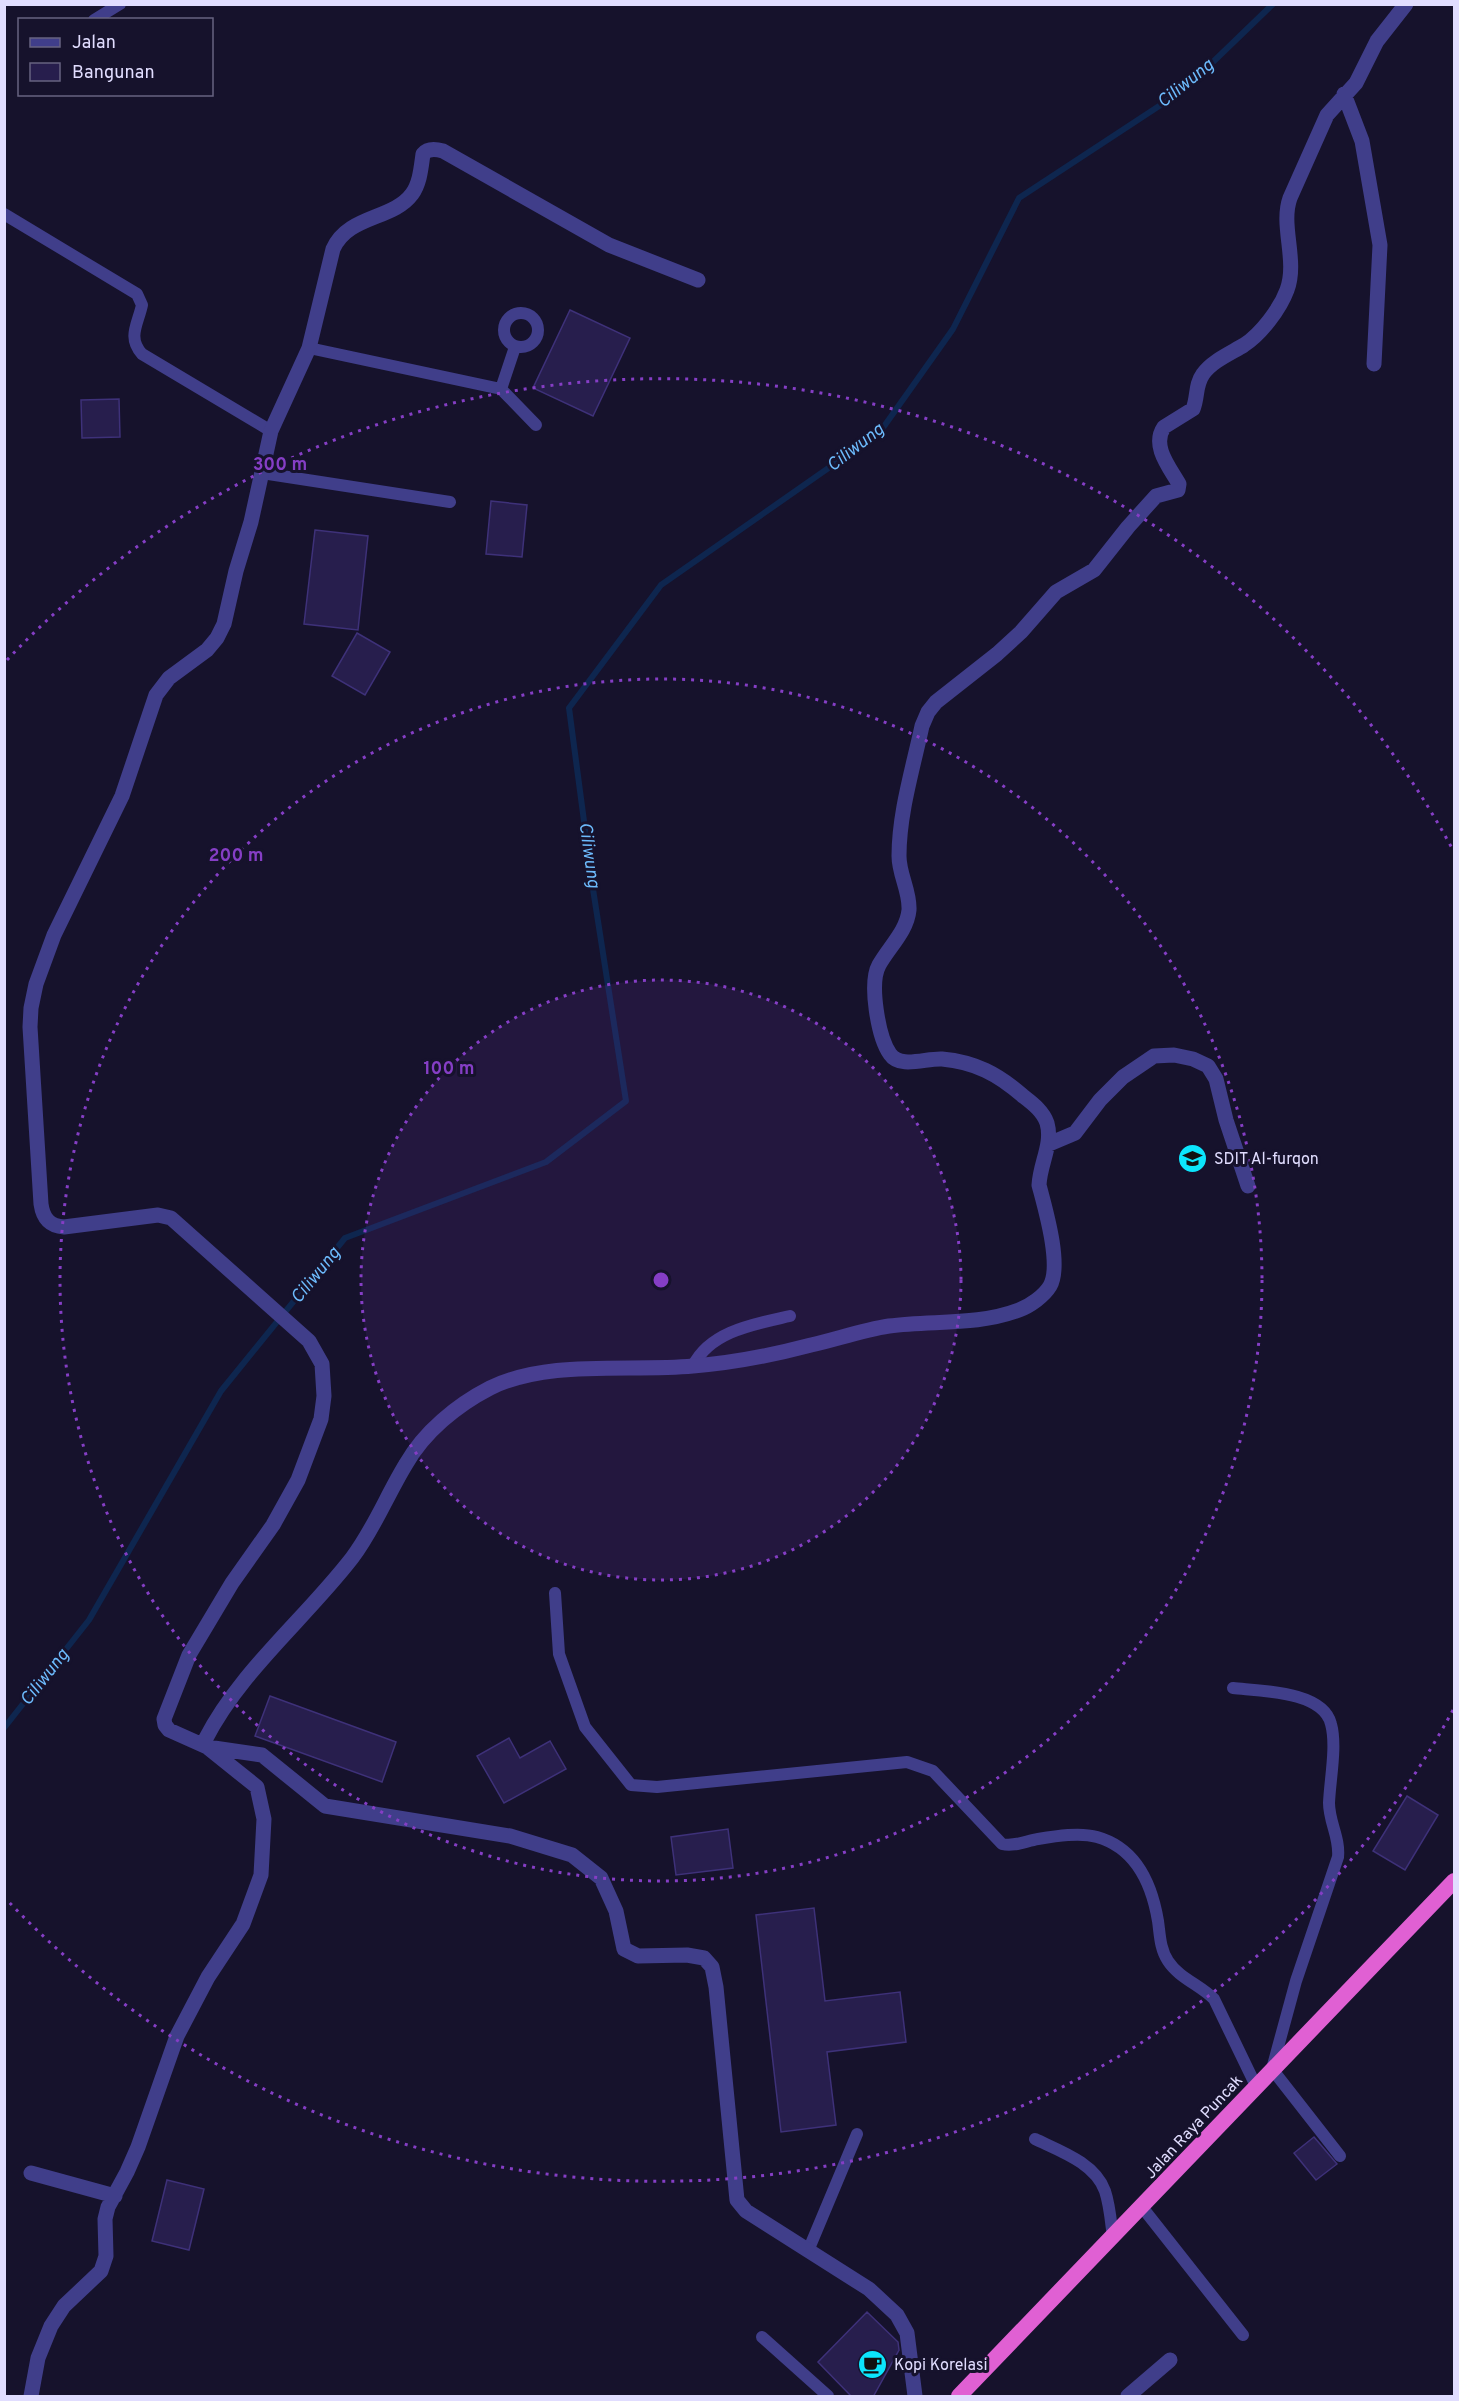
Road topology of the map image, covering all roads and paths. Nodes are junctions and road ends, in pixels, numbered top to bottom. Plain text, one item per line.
1 (120, 4) edge
2 (1406, 4) edge
3 (97, 18) edge
4 (1344, 94) junction
5 (4, 213) edge
6 (698, 280) dead end
7 (515, 347) dead end
8 (309, 348) junction
9 (1374, 364) dead end
10 (501, 389) junction
11 (536, 425) dead end
12 (271, 431) junction
13 (262, 473) junction
14 (450, 502) dead end
15 (1049, 1144) junction
16 (1248, 1186) dead end
17 (790, 1316) dead end
18 (693, 1366) junction
19 (555, 1593) dead end
20 (1233, 1688) dead end
21 (207, 1747) junction
22 (1455, 1881) edge
23 (1272, 2069) junction
24 (1256, 2086) junction
25 (857, 2134) dead end
26 (1035, 2139) dead end
27 (1340, 2156) dead end
28 (31, 2172) dead end
29 (115, 2196) junction
30 (1142, 2207) junction
31 (1113, 2238) junction
32 (808, 2251) junction
33 (1243, 2335) dead end
34 (762, 2337) dead end
35 (1170, 2360) dead end
36 (32, 2397) edge
37 (828, 2397) edge
38 (915, 2397) edge
39 (958, 2397) edge
40 (1128, 2397) edge

1 - 3 lane
2 - 4 street
4 - 9 street
4 - 15 street
5 - 12 lane
6 - 8 street
7 - 10 lane
8 - 10 lane
8 - 12 street
10 - 11 lane
12 - 13 street
13 - 14 lane
13 - 21 street
15 - 16 street
15 - 18 street
17 - 18 lane
18 - 21 street
19 - 24 lane
20 - 23 lane
21 - 29 street
21 - 32 street
22 - 23 highway, Jalan Raya Puncak
23 - 24 highway, Jalan Raya Puncak
23 - 27 lane
24 - 30 highway, Jalan Raya Puncak
25 - 32 lane
26 - 31 lane
28 - 29 street
29 - 36 street
30 - 31 highway, Jalan Raya Puncak
30 - 33 lane
31 - 39 highway, Jalan Raya Puncak
32 - 38 street
34 - 37 lane
35 - 40 street

